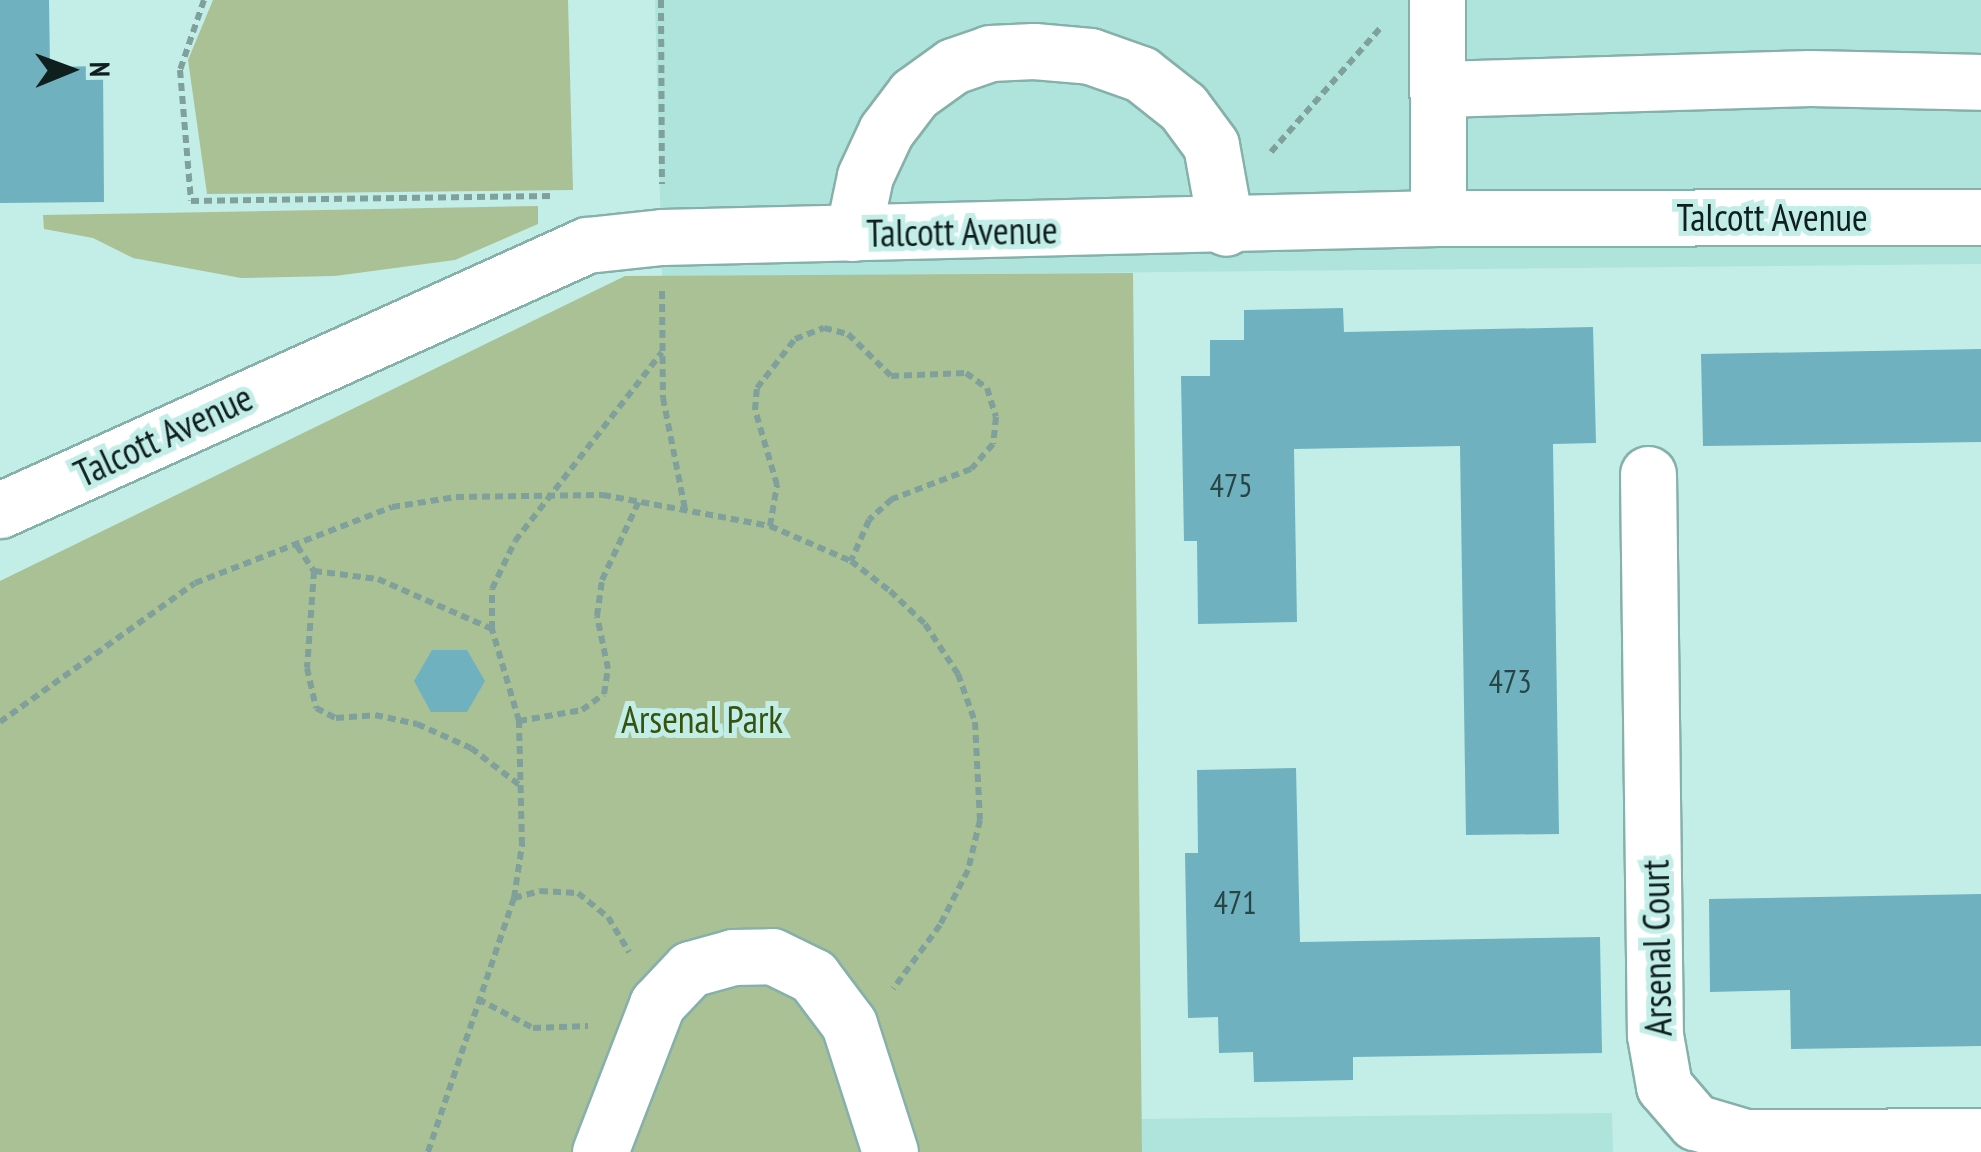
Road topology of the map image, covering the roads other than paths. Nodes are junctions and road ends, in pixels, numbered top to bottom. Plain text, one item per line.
1 (1438, 0) edge
2 (1981, 82) edge
3 (1441, 89) junction
4 (1981, 217) edge
5 (1438, 218) junction
6 (1226, 228) junction
7 (853, 232) junction
8 (1648, 474) dead end
9 (0, 510) edge
10 (1981, 1136) edge
11 (600, 1152) edge
12 (890, 1152) edge

1 - 3 street
2 - 3 street
3 - 5 street
4 - 5 street, Talcott Avenue
5 - 6 street, Talcott Avenue
6 - 7 street, Talcott Avenue
6 - 7 street
7 - 9 street, Talcott Avenue
8 - 10 street, Arsenal Court
11 - 12 street

